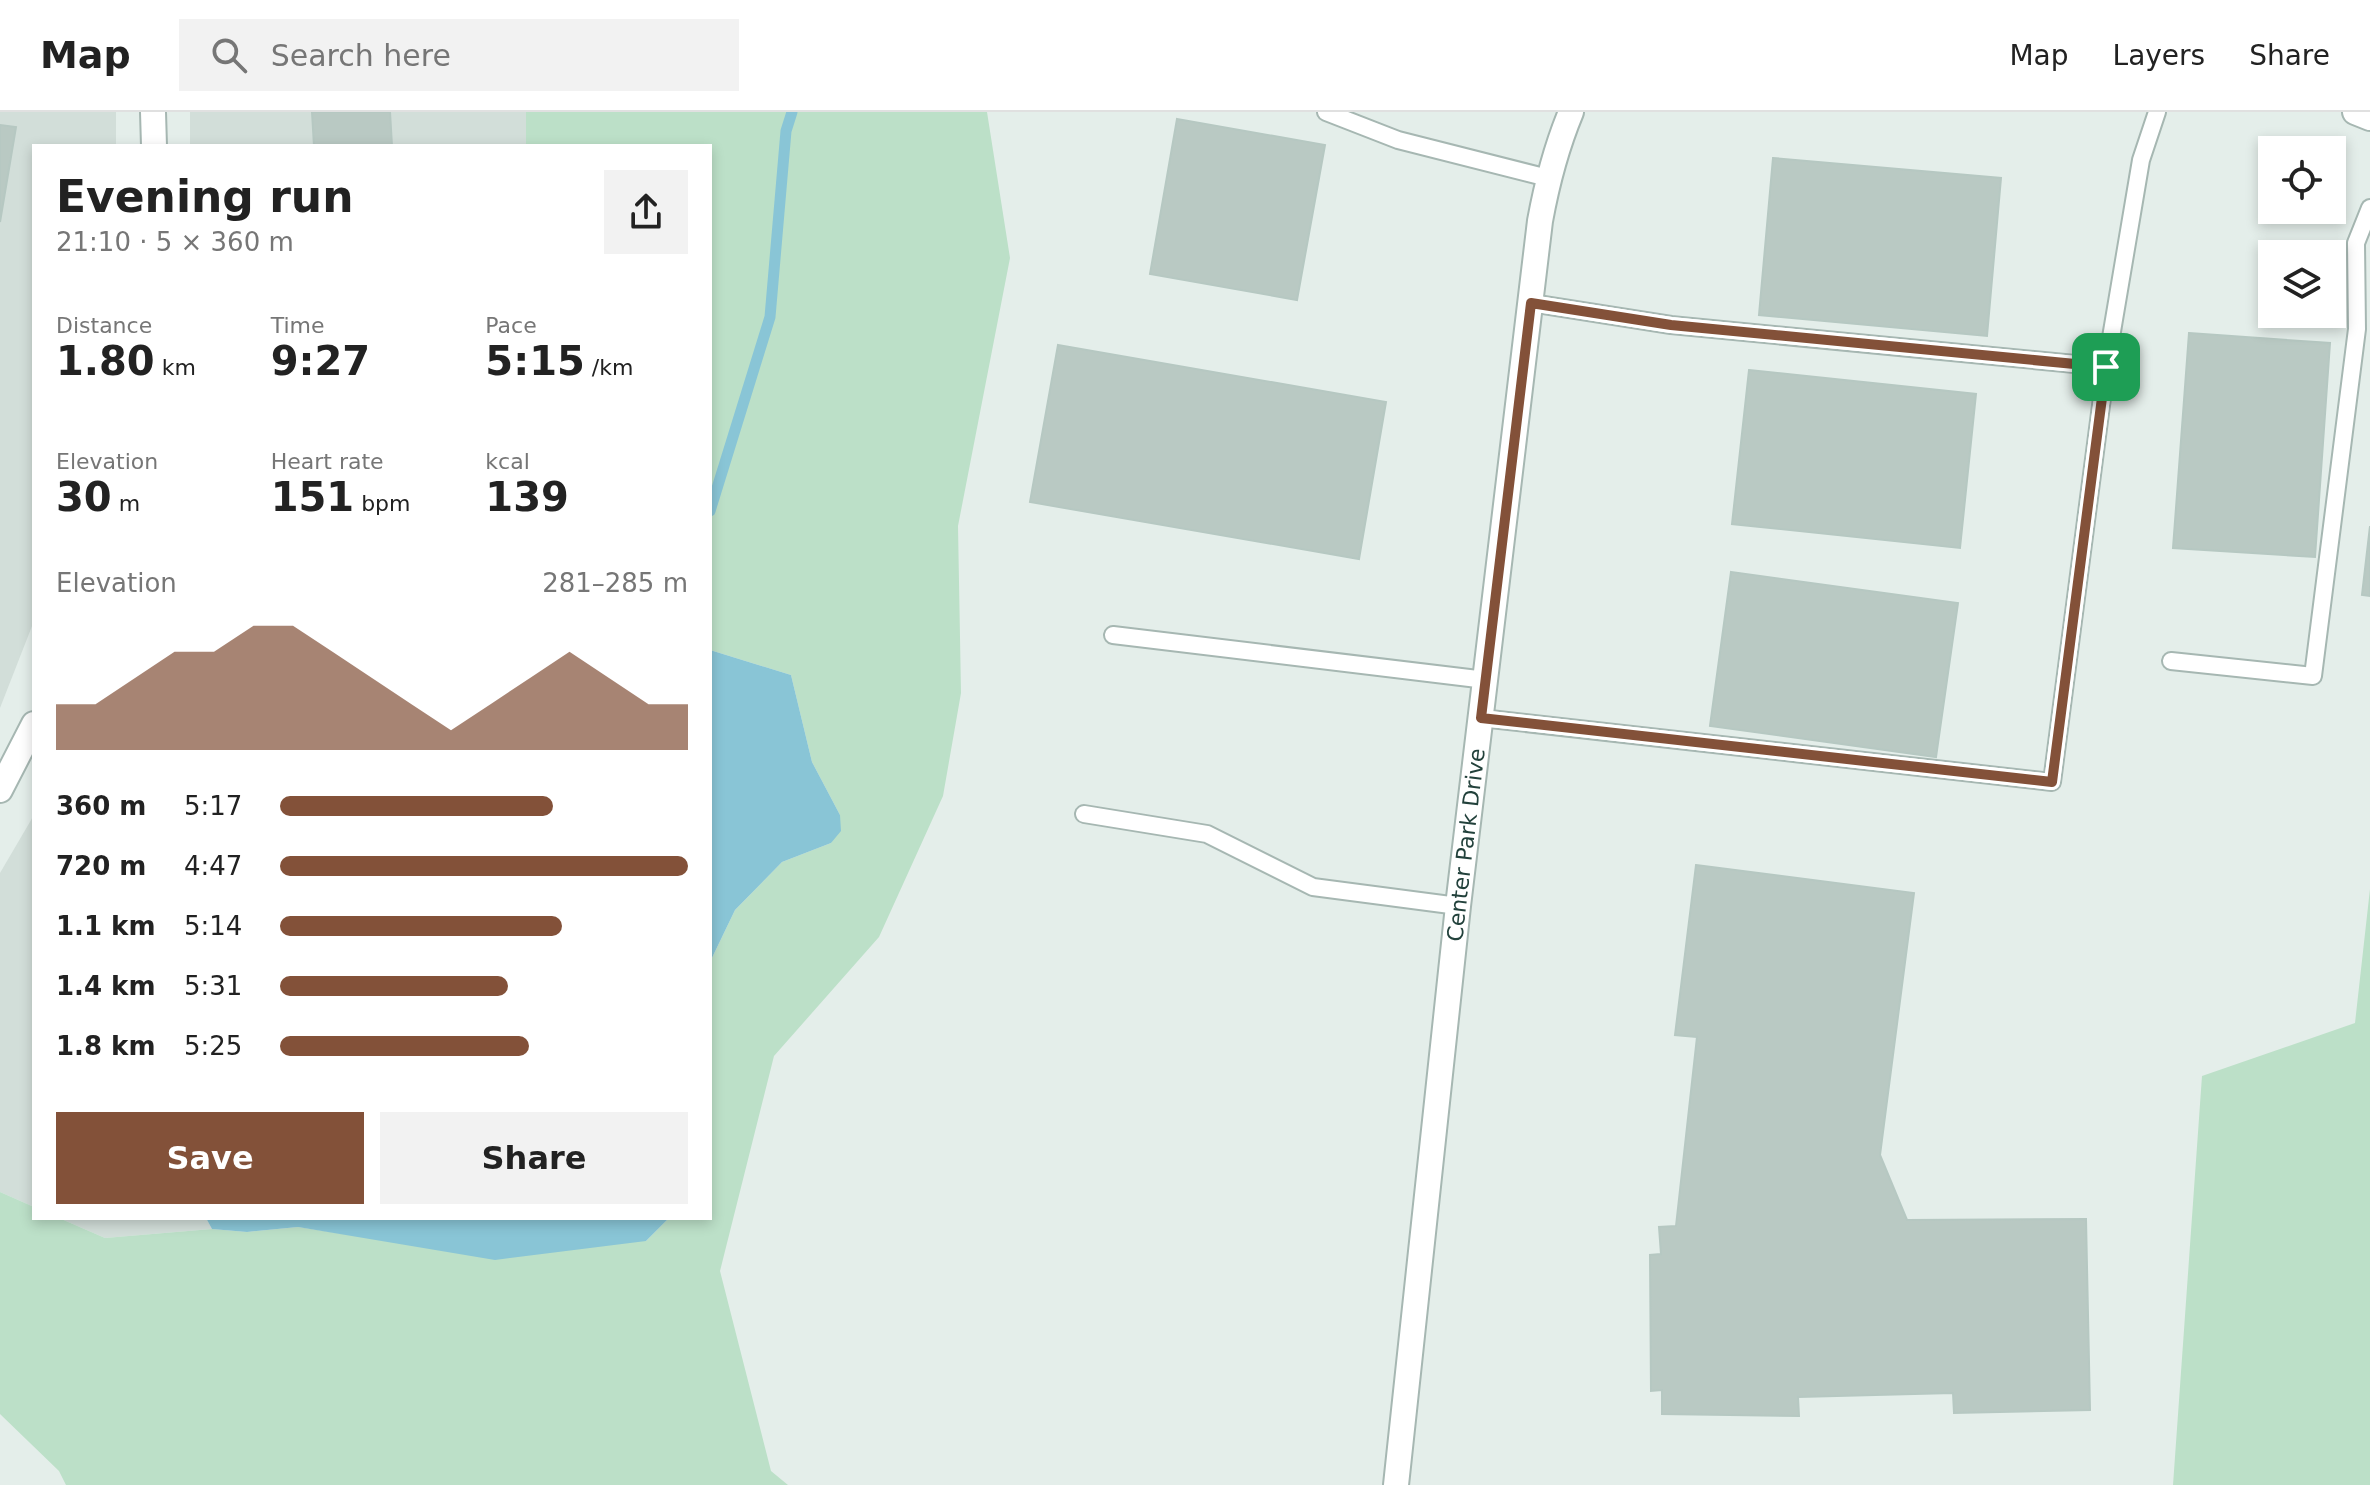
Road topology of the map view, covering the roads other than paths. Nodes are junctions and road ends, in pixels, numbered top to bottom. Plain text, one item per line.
1 (153, 112) edge
2 (1326, 112) edge
3 (1571, 112) edge
4 (2157, 112) edge
5 (2355, 112) edge
6 (2370, 118) edge
7 (154, 144) edge
8 (1548, 178) junction
9 (2370, 208) edge
10 (1531, 303) junction
11 (2106, 367) junction
12 (1113, 635) dead end
13 (2171, 661) dead end
14 (1486, 680) junction
15 (1481, 718) junction
16 (32, 728) edge
17 (0, 790) edge
18 (1084, 814) dead end
19 (1458, 906) junction
20 (1396, 1485) edge

1 - 7 street
2 - 8 lane
3 - 8 street, Center Park Drive
4 - 11 lane
5 - 6 street
8 - 10 street, Center Park Drive
9 - 13 lane
10 - 11 lane
10 - 14 street, Center Park Drive
11 - 15 lane
12 - 14 lane
14 - 15 street, Center Park Drive
15 - 19 street, Center Park Drive
16 - 17 street
18 - 19 lane
19 - 20 street, Center Park Drive

